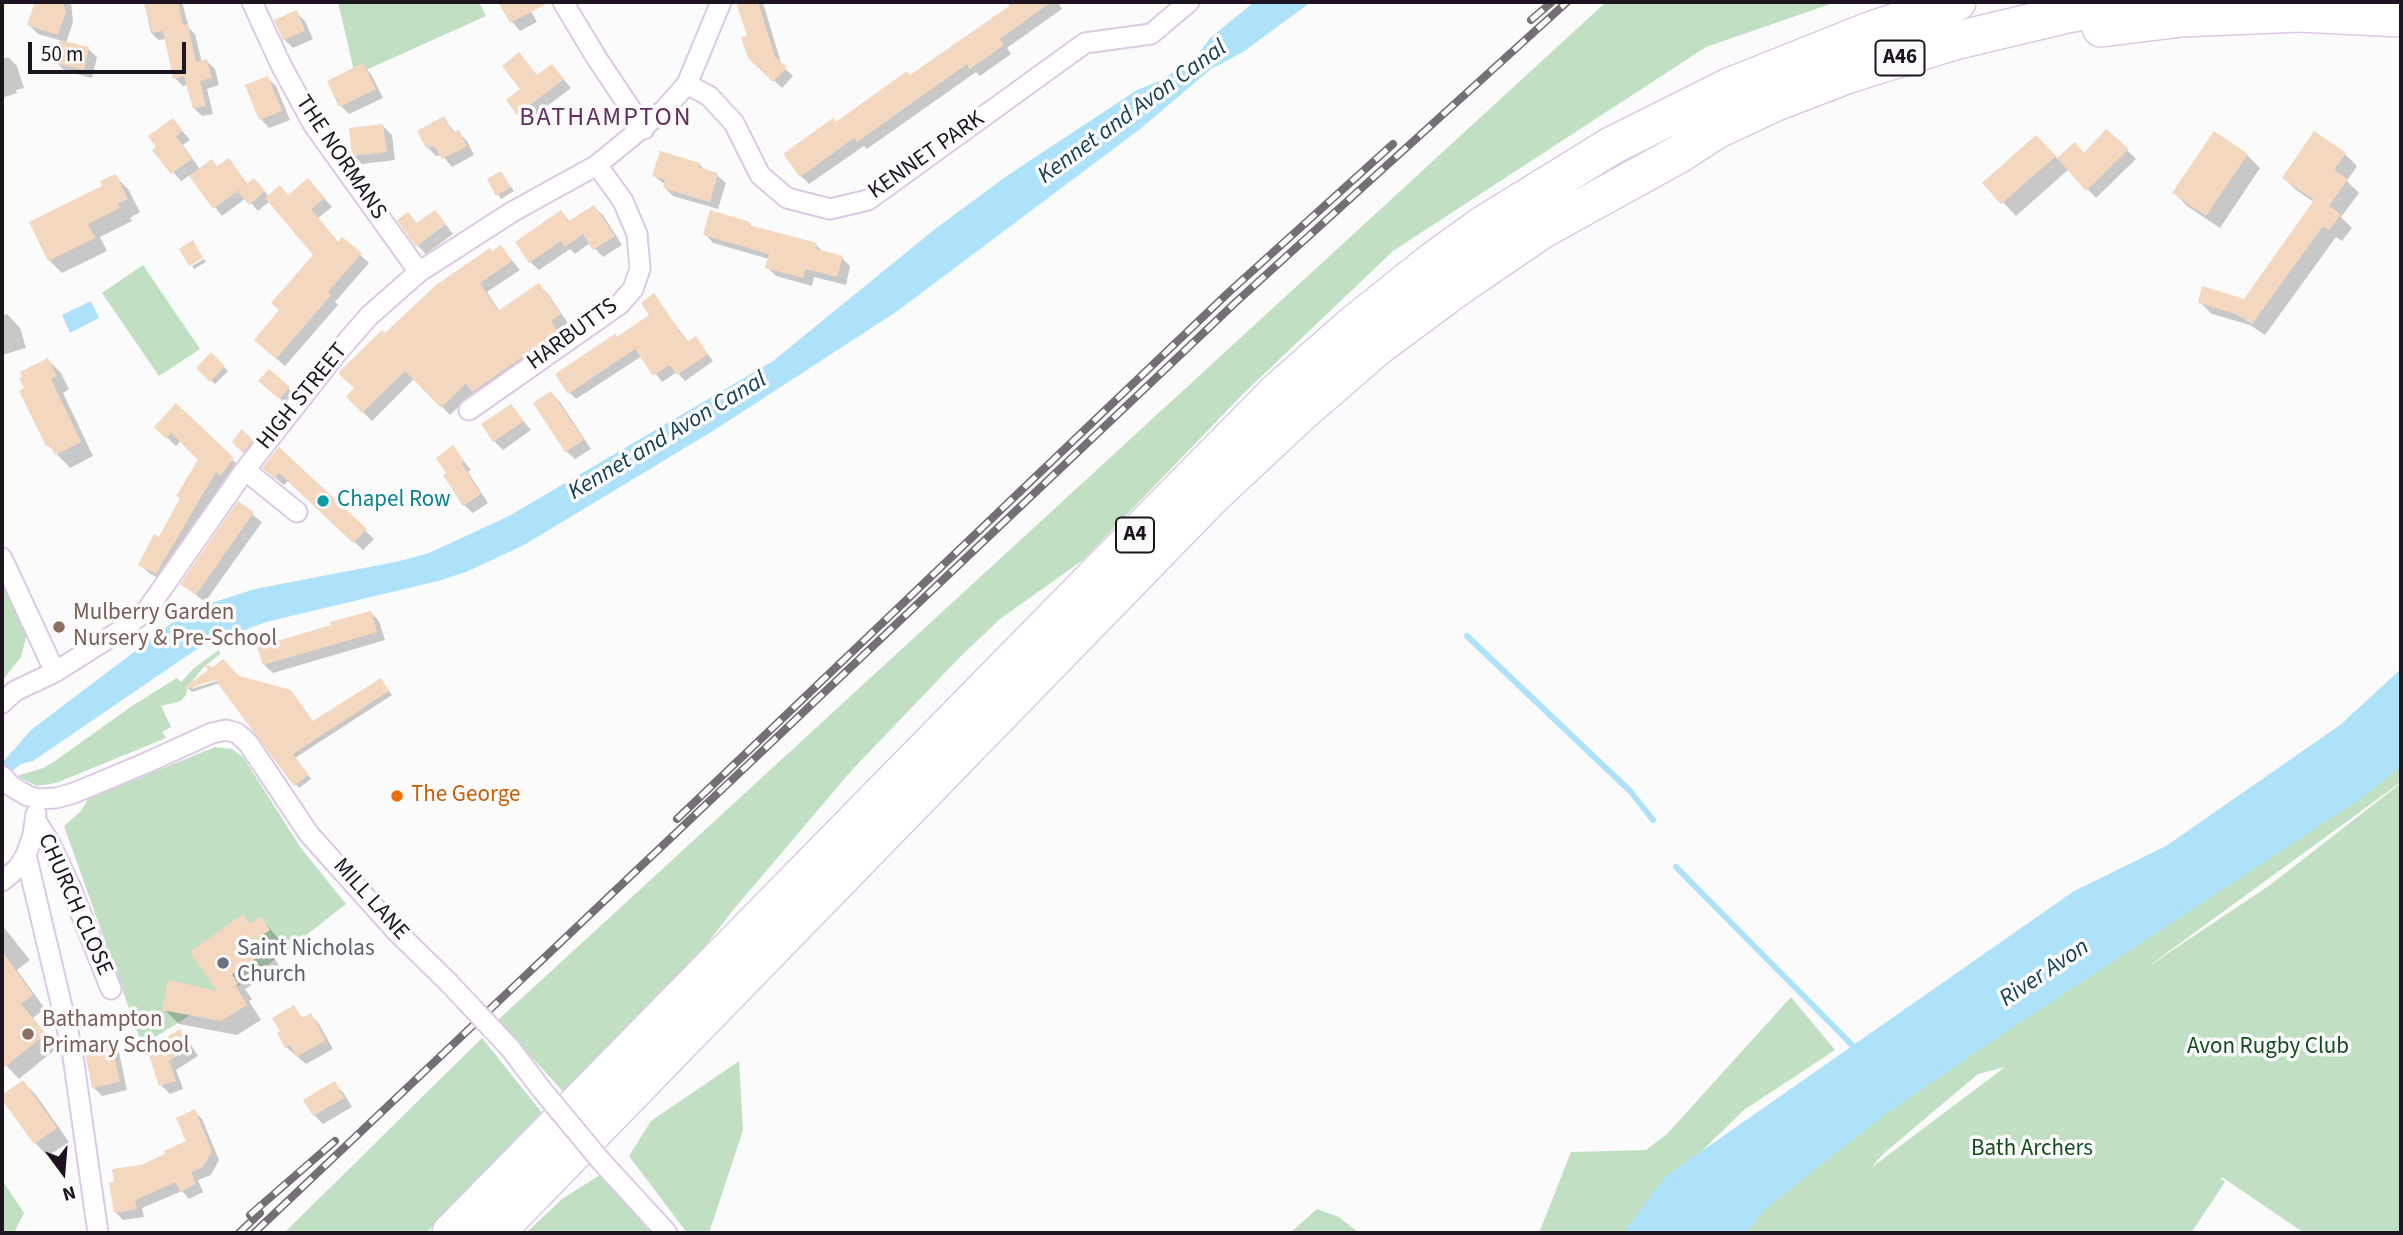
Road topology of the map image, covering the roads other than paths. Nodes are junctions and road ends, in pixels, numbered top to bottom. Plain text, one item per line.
1 (252, 2) edge
2 (563, 2) edge
3 (721, 2) edge
4 (1189, 2) edge
5 (2136, 2) edge
6 (1954, 3) edge
7 (2401, 18) edge
8 (687, 84) junction
9 (643, 129) junction
10 (1679, 154) junction
11 (597, 164) junction
12 (419, 272) junction
13 (469, 410) dead end
14 (245, 470) junction
15 (296, 512) dead end
16 (2, 558) edge
17 (55, 672) junction
18 (2, 703) edge
19 (2, 776) edge
20 (29, 796) junction
21 (36, 821) junction
22 (26, 855) junction
23 (2, 881) edge
24 (111, 989) dead end
25 (98, 1233) edge
26 (451, 1233) edge
27 (495, 1233) edge
28 (667, 1233) edge

1 - 12 street, THE NORMANS
2 - 9 street
3 - 8 street, HIGH STREET
4 - 8 street, KENNET PARK
5 - 10 highway, A46
6 - 26 highway, A4
7 - 10 highway
8 - 9 street, HIGH STREET
9 - 11 street, HIGH STREET
10 - 27 highway, A4
11 - 12 street, HIGH STREET
11 - 13 street, HARBUTTS
12 - 14 street, HIGH STREET
14 - 15 street
14 - 17 street, HIGH STREET
16 - 17 street
17 - 18 street, HIGH STREET
19 - 20 street
20 - 21 street
20 - 28 street, MILL LANE, bridge
21 - 22 street
21 - 24 street, CHURCH CLOSE
22 - 23 street
22 - 25 street, CHURCH CLOSE

